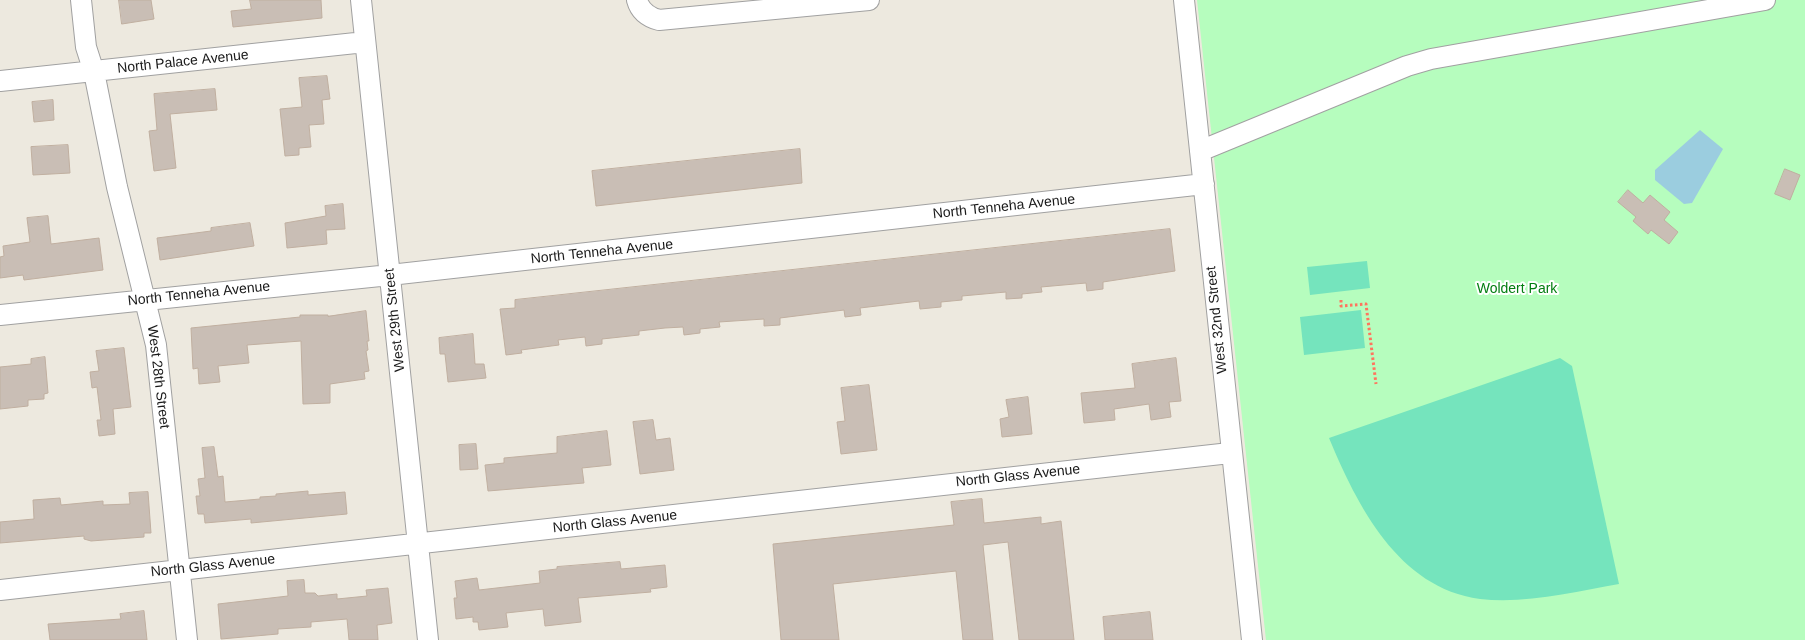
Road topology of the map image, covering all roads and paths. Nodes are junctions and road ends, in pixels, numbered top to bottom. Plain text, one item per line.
1 (82, 0) edge
2 (361, 0) edge
3 (636, 0) edge
4 (869, 0) edge
5 (1184, 0) edge
6 (1765, 0) edge
7 (366, 42) junction
8 (94, 72) junction
9 (0, 81) edge
10 (1200, 151) junction
11 (1204, 184) junction
12 (390, 275) junction
13 (146, 299) junction
14 (1341, 300) dead end
15 (0, 315) edge
16 (1376, 384) dead end
17 (1230, 453) junction
18 (418, 544) junction
19 (180, 570) junction
20 (0, 590) edge
21 (187, 640) edge
22 (428, 640) edge
23 (1252, 640) edge

1 - 8 street, West 28th Street
2 - 7 street, West 29th Street
3 - 4 street
5 - 10 street, West 32nd Street
6 - 10 street
7 - 8 street, North Palace Avenue
7 - 12 street, West 29th Street
8 - 9 street, North Palace Avenue
8 - 13 street, West 28th Street
10 - 11 street, West 32nd Street
11 - 12 street, North Tenneha Avenue
11 - 17 street, West 32nd Street
12 - 13 street, North Tenneha Avenue
12 - 18 street, West 29th Street
13 - 15 street, North Tenneha Avenue
13 - 19 street, West 28th Street
14 - 16 path
17 - 18 street, North Glass Avenue
17 - 23 street, West 32nd Street
18 - 19 street, North Glass Avenue
18 - 22 street, West 29th Street
19 - 20 street, North Glass Avenue
19 - 21 street, West 28th Street

